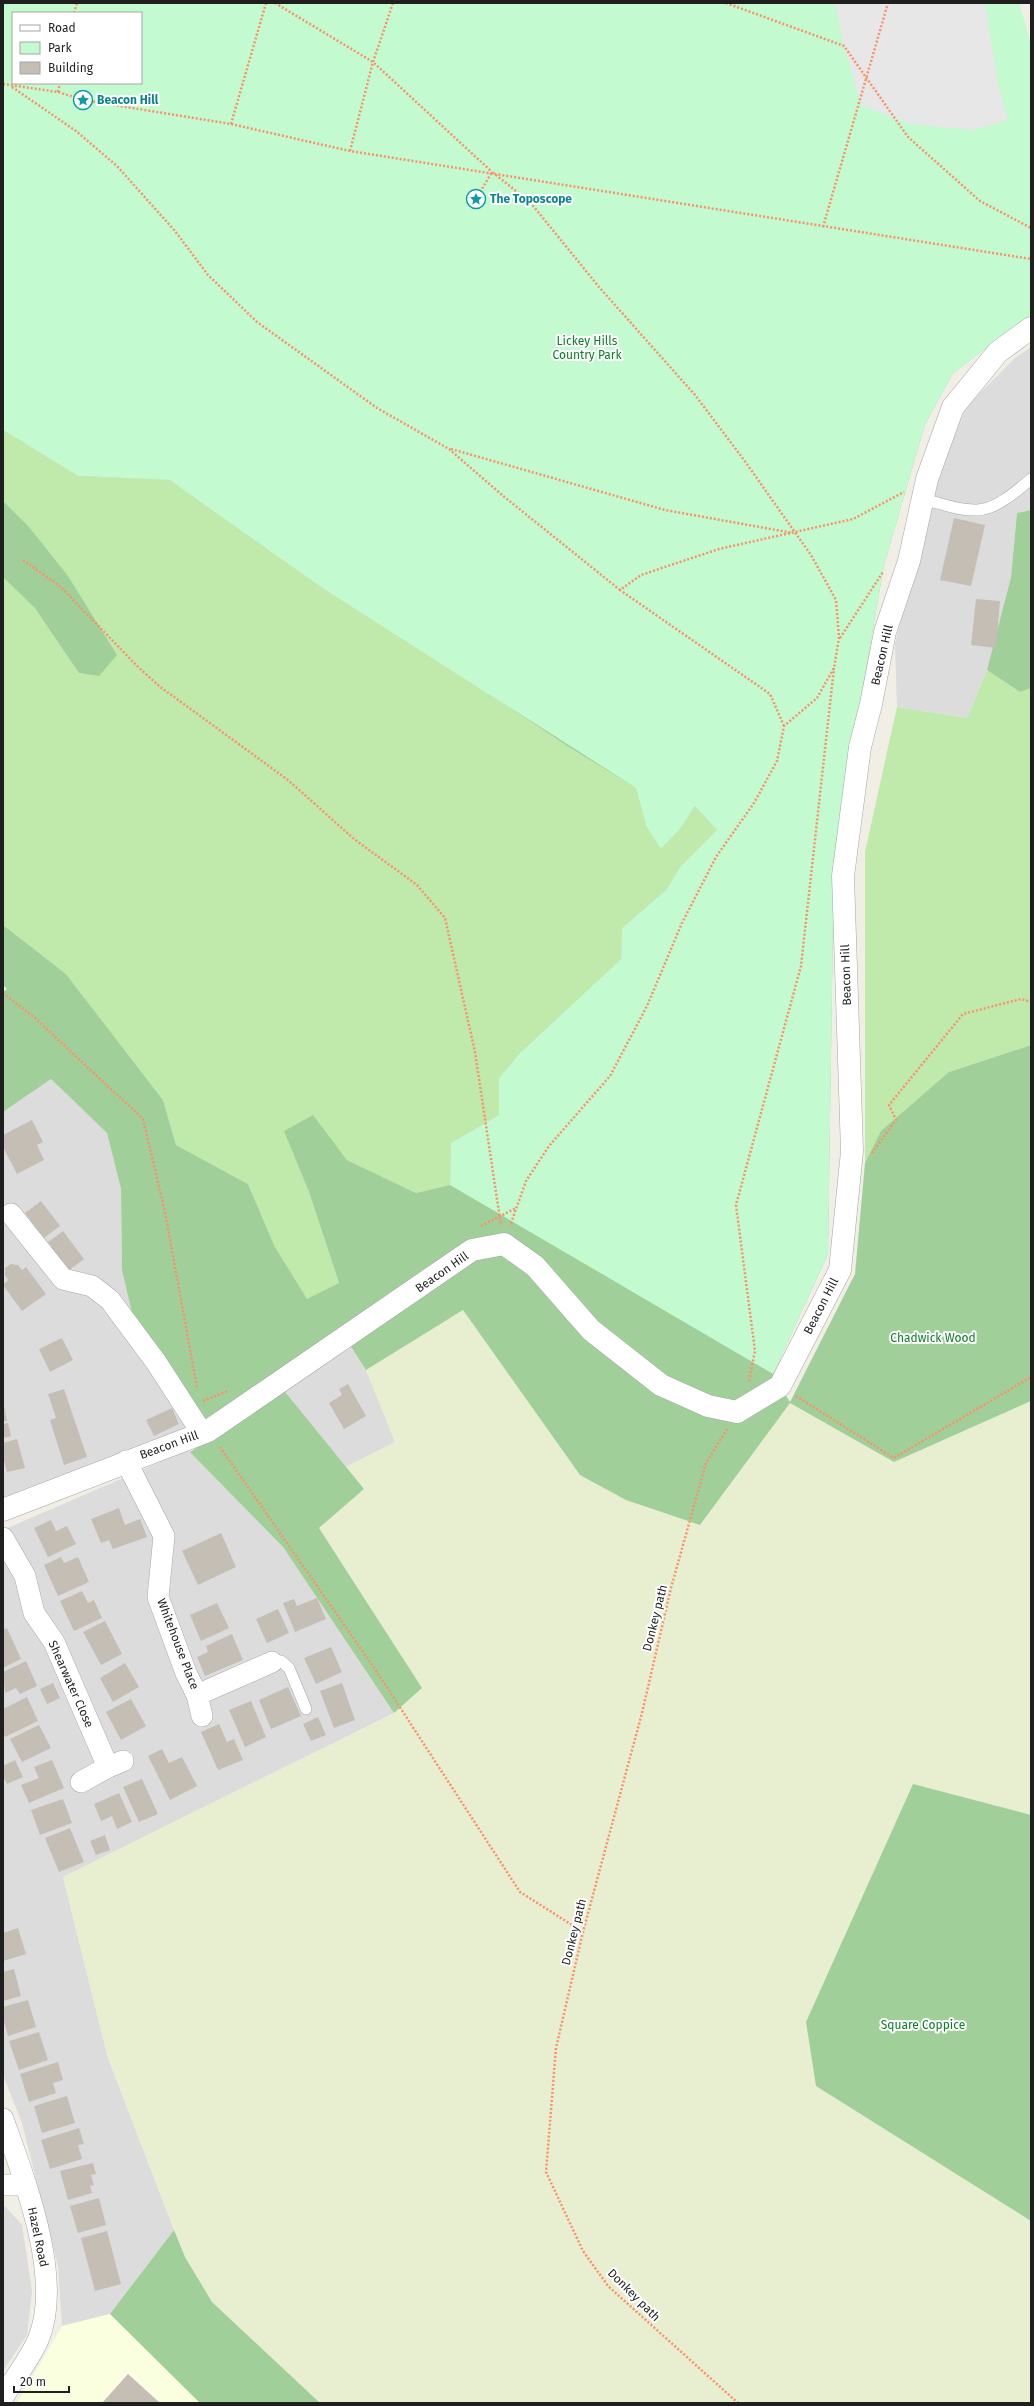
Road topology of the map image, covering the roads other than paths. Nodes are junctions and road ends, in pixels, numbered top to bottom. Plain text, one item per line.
1 (1031, 328) edge
2 (1031, 479) edge
3 (925, 489) junction
4 (11, 1214) dead end
5 (205, 1432) junction
6 (126, 1461) junction
7 (3, 1510) edge
8 (3, 1538) edge
9 (272, 1662) joint
10 (197, 1695) junction
11 (306, 1709) dead end
12 (202, 1716) dead end
13 (81, 1782) dead end
14 (3, 2119) edge
15 (3, 2185) edge
16 (26, 2185) junction
17 (3, 2397) edge

1 - 3 street, Beacon Hill
2 - 3 lane
3 - 5 street, Beacon Hill
4 - 5 street
5 - 6 street, Beacon Hill
6 - 7 street, Beacon Hill
6 - 10 street, Whitehouse Place
8 - 13 street, Shearwater Close
9 - 10 street
9 - 11 lane
10 - 12 street, Whitehouse Place
14 - 16 street, Hazel Road
15 - 16 street
16 - 17 street, Hazel Road

